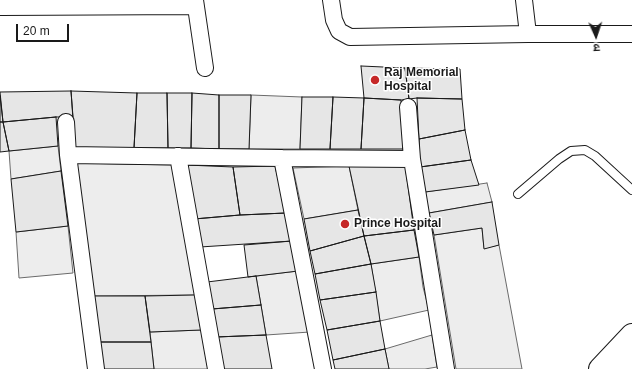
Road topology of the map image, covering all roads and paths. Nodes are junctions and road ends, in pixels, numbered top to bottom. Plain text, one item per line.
1 (331, 0) edge
2 (524, 0) edge
3 (195, 3) edge
4 (0, 7) edge
5 (528, 34) junction
6 (632, 34) edge
7 (205, 68) dead end
8 (408, 107) dead end
9 (66, 122) dead end
10 (68, 155) junction
11 (178, 156) junction
12 (282, 158) junction
13 (412, 159) junction
14 (632, 190) edge
15 (518, 194) dead end
16 (632, 335) edge
17 (632, 358) edge
18 (611, 367) edge
19 (96, 369) edge
20 (216, 369) edge
21 (323, 369) edge
22 (446, 369) edge

1 - 5 street
2 - 5 street
3 - 4 street
3 - 7 street
5 - 6 street
8 - 13 street
9 - 10 street
10 - 11 street
10 - 19 street
11 - 12 street
11 - 20 street
12 - 13 street
12 - 21 street
13 - 22 street
14 - 15 lane
16 - 18 highway
17 - 18 highway

